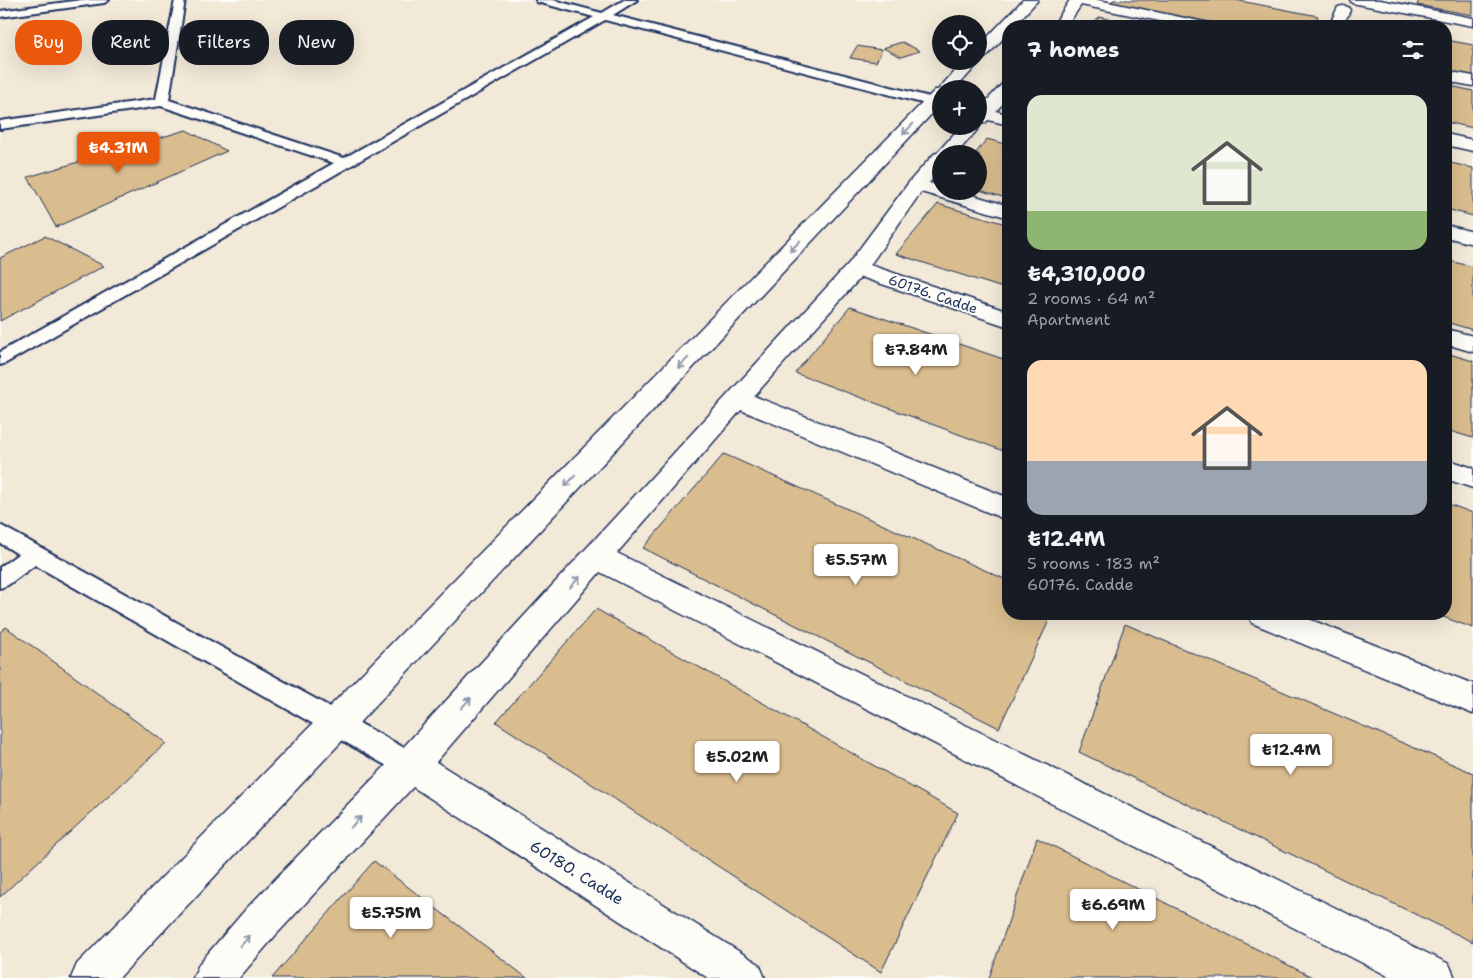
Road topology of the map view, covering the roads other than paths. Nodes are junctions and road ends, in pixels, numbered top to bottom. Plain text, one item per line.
1 (104, 0) edge
2 (180, 0) edge
3 (541, 0) edge
4 (632, 0) edge
5 (1031, 0) edge
6 (1077, 0) edge
7 (1357, 0) edge
8 (1400, 4) edge
9 (1343, 10) dead end
10 (0, 14) edge
11 (604, 16) junction
12 (1012, 20) edge
13 (1064, 20) edge
14 (1175, 20) edge
15 (1339, 20) edge
16 (1473, 22) edge
17 (1002, 30) edge
18 (987, 46) edge
19 (964, 70) edge
20 (1452, 77) edge
21 (955, 80) edge
22 (1473, 81) edge
23 (932, 95) edge
24 (1002, 95) edge
25 (162, 102) junction
26 (932, 105) edge
27 (987, 109) edge
28 (987, 119) edge
29 (1002, 120) edge
30 (0, 125) edge
31 (963, 135) edge
32 (1452, 141) edge
33 (954, 145) edge
34 (1473, 146) edge
35 (346, 163) junction
36 (932, 168) edge
37 (917, 184) junction
38 (1002, 210) edge
39 (1452, 233) edge
40 (1473, 238) edge
41 (857, 268) junction
42 (1002, 318) edge
43 (1452, 338) edge
44 (1473, 344) edge
45 (0, 359) edge
46 (737, 398) junction
47 (1452, 471) edge
48 (1473, 478) edge
49 (1002, 507) edge
50 (0, 533) edge
51 (34, 554) junction
52 (597, 557) junction
53 (0, 579) edge
54 (1279, 620) edge
55 (1473, 699) edge
56 (337, 724) junction
57 (410, 765) junction
58 (91, 978) edge
59 (213, 978) edge
60 (745, 978) edge
61 (1435, 978) edge

1 - 10 lane
2 - 25 lane
3 - 11 lane
4 - 11 lane
5 - 12 street
6 - 13 street
6 - 14 street
7 - 8 street
8 - 16 street
9 - 15 street
11 - 23 lane
11 - 35 lane
17 - 18 street
19 - 21 street
20 - 22 street
24 - 27 street
25 - 30 lane
25 - 35 lane
26 -> 56 street
28 - 29 street
31 - 33 street
32 - 34 street
35 - 45 lane
36 - 37 street
37 - 38 street
37 - 41 street
39 - 40 street
41 - 42 street, 60176. Cadde
41 - 46 street
43 - 44 street
46 - 49 street
46 - 52 street
47 - 48 street
50 - 51 lane
51 - 53 lane
51 - 56 lane
57 -> 52 street
52 - 61 street
54 - 55 street
56 - 57 lane
56 - 58 street
59 -> 57 street
57 - 60 street, 60180. Cadde

